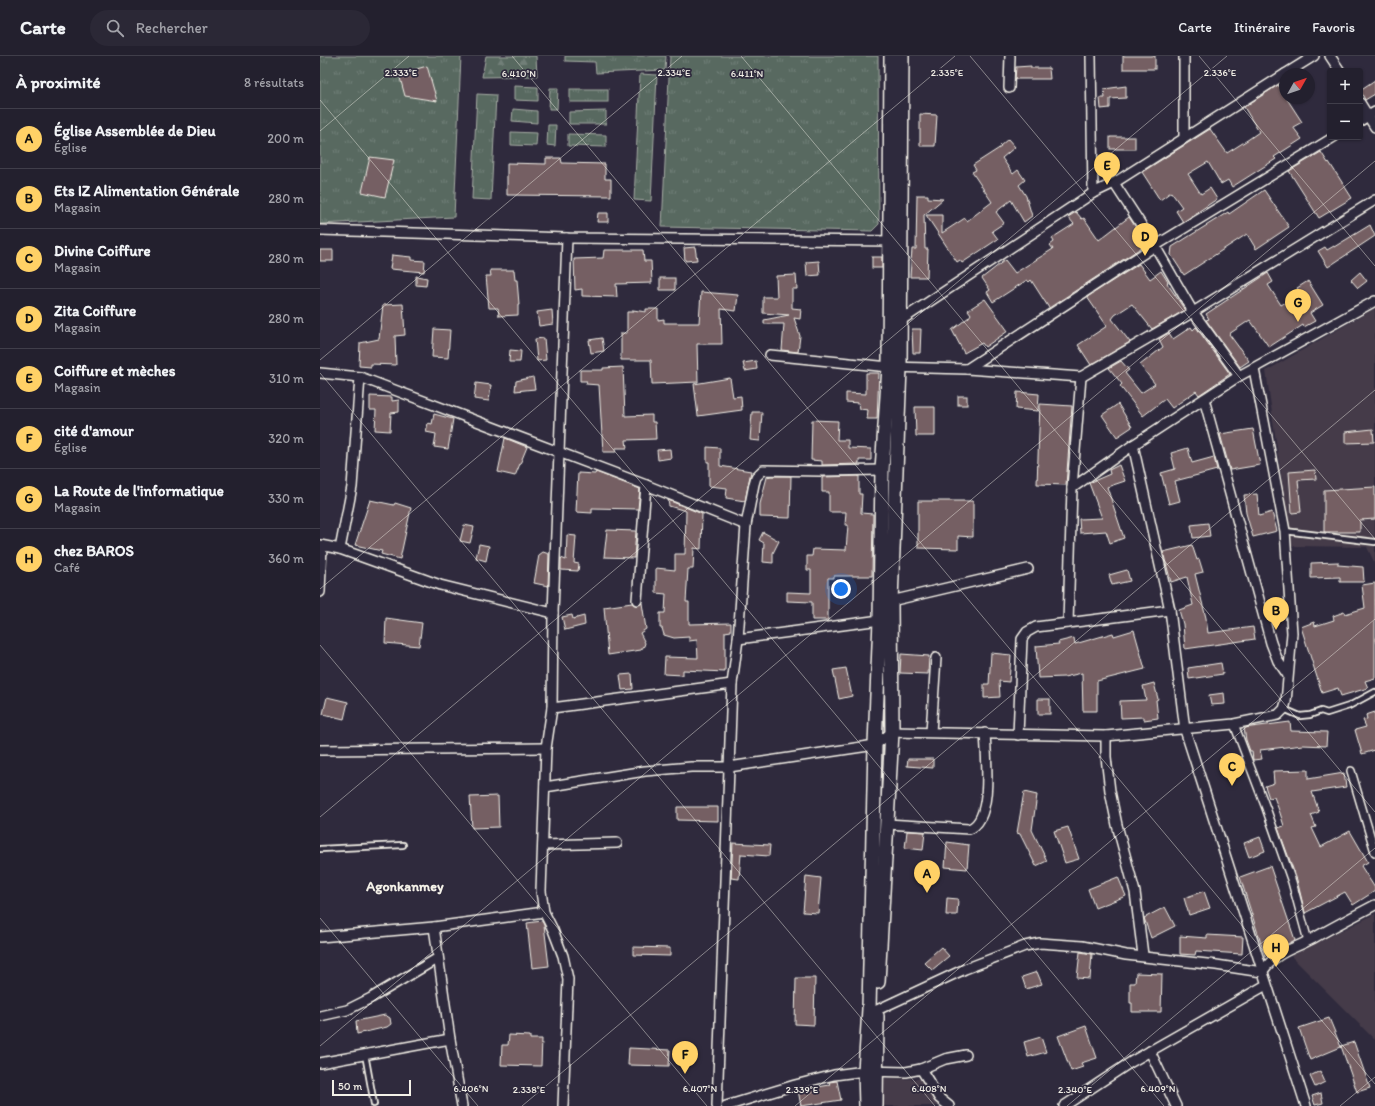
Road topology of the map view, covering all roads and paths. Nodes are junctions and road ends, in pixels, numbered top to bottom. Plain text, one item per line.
1 (891, 56) edge
2 (902, 56) edge
3 (1010, 56) edge
4 (1091, 56) edge
5 (1184, 56) edge
6 (1298, 56) edge
7 (1314, 56) edge
8 (1330, 56) edge
9 (1297, 66) junction
10 (1294, 68) edge
11 (1338, 68) edge
12 (1279, 78) edge
13 (1009, 88) dead end
14 (1361, 104) edge
15 (1372, 114) edge
16 (1363, 119) edge
17 (1375, 127) edge
18 (1184, 138) junction
19 (1329, 140) edge
20 (1114, 183) junction
21 (1093, 193) junction
22 (1375, 200) edge
23 (320, 230) edge
24 (567, 238) junction
25 (895, 241) junction
26 (1155, 246) junction
27 (1375, 301) edge
28 (1193, 312) junction
29 (900, 321) junction
30 (770, 355) dead end
31 (895, 367) junction
32 (967, 369) junction
33 (1254, 369) junction
34 (320, 373) edge
35 (1239, 376) junction
36 (360, 377) junction
37 (1081, 377) junction
38 (1204, 399) junction
39 (1134, 445) junction
40 (559, 452) junction
41 (882, 470) junction
42 (646, 485) junction
43 (1072, 488) junction
44 (746, 525) junction
45 (1285, 531) junction
46 (1375, 542) edge
47 (321, 545) edge
48 (340, 550) junction
49 (1028, 569) dead end
50 (320, 592) edge
51 (638, 600) dead end
52 (891, 601) junction
53 (1170, 610) junction
54 (553, 613) junction
55 (880, 620) junction
56 (1068, 623) junction
57 (738, 639) junction
58 (936, 658) dead end
59 (1287, 674) junction
60 (732, 684) junction
61 (1375, 692) edge
62 (552, 708) junction
63 (1284, 709) junction
64 (1234, 724) junction
65 (1185, 730) junction
66 (892, 732) junction
67 (931, 732) junction
68 (985, 734) junction
69 (1018, 735) junction
70 (1106, 736) junction
71 (875, 745) junction
72 (546, 748) junction
73 (320, 750) edge
74 (729, 766) junction
75 (1351, 772) dead end
76 (545, 788) junction
77 (886, 824) junction
78 (618, 843) dead end
79 (403, 845) dead end
80 (542, 845) junction
81 (320, 849) edge
82 (1375, 852) edge
83 (1375, 905) edge
84 (544, 912) junction
85 (434, 927) junction
86 (320, 937) edge
87 (1308, 941) junction
88 (1143, 955) junction
89 (438, 958) junction
90 (1262, 972) junction
91 (1266, 985) junction
92 (876, 1010) junction
93 (320, 1016) edge
94 (450, 1039) junction
95 (1150, 1051) junction
96 (365, 1054) junction
97 (966, 1055) dead end
98 (320, 1063) edge
99 (921, 1070) junction
100 (871, 1072) junction
101 (374, 1104) dead end
102 (1068, 1105) edge
103 (462, 1106) edge
104 (563, 1106) edge
105 (717, 1106) edge
106 (726, 1106) edge
107 (866, 1106) edge
108 (876, 1106) edge
109 (949, 1106) edge
110 (1176, 1106) edge
111 (1306, 1106) edge

1 - 25 main road
2 - 25 main road
3 - 13 street
4 - 21 street
5 - 18 street
6 - 9 street
7 - 9 street
8 - 11 street
9 - 10 street
12 - 18 street
14 - 15 street
15 - 16 street
15 - 17 street
18 - 20 street
19 - 26 street
20 - 21 street
20 - 26 street
21 - 29 street
22 - 28 street
23 - 24 street
24 - 25 street
24 - 40 street
25 - 29 main road
25 - 31 main road
26 - 28 street
26 - 32 street
27 - 33 street
28 - 35 street
28 - 37 street
29 - 31 main road
30 - 31 street
31 - 32 street
31 - 41 main road
31 - 52 main road
32 - 37 street
33 - 35 street
33 - 45 street
34 - 36 street
35 - 38 street
36 - 40 street
36 - 48 street
37 - 43 street
38 - 39 street
38 - 59 street
39 - 43 street
39 - 53 street
40 - 42 street
40 - 54 street
41 - 44 street
41 - 55 main road
42 - 44 street
42 - 51 street
43 - 56 street
44 - 57 street
45 - 46 lane
45 - 59 street
47 - 48 street
47 - 50 street
48 - 54 street
49 - 52 street
52 - 66 main road
53 - 56 street
53 - 65 street
54 - 62 street
55 - 57 street
55 - 71 main road
56 - 69 street
57 - 60 street
58 - 67 street
59 - 63 street
60 - 62 street
60 - 74 street
61 - 63 lane
62 - 72 street
63 - 64 street
64 - 65 street
64 - 87 street
65 - 70 street
65 - 90 street
66 - 67 street
66 - 71 street
66 - 77 main road
67 - 68 street
68 - 69 street
68 - 77 street
69 - 70 street
70 - 88 street
71 - 74 street
71 - 100 main road
72 - 73 street
72 - 76 street
74 - 76 street
74 - 105 street
75 - 82 street
76 - 80 street
77 - 92 main road
78 - 80 street
79 - 81 lane
80 - 84 street
83 - 87 street
84 - 85 street
84 - 104 street
85 - 86 street
85 - 89 street
87 - 90 street
88 - 90 street
88 - 92 street
89 - 93 street
89 - 94 street
90 - 91 street
91 - 95 street
91 - 111 street
92 - 100 main road
94 - 96 street
94 - 103 street
95 - 102 street
95 - 110 street
96 - 98 street
96 - 101 lane
97 - 99 street
99 - 100 street
99 - 109 street
100 - 106 street
100 - 107 main road
100 - 108 main road

